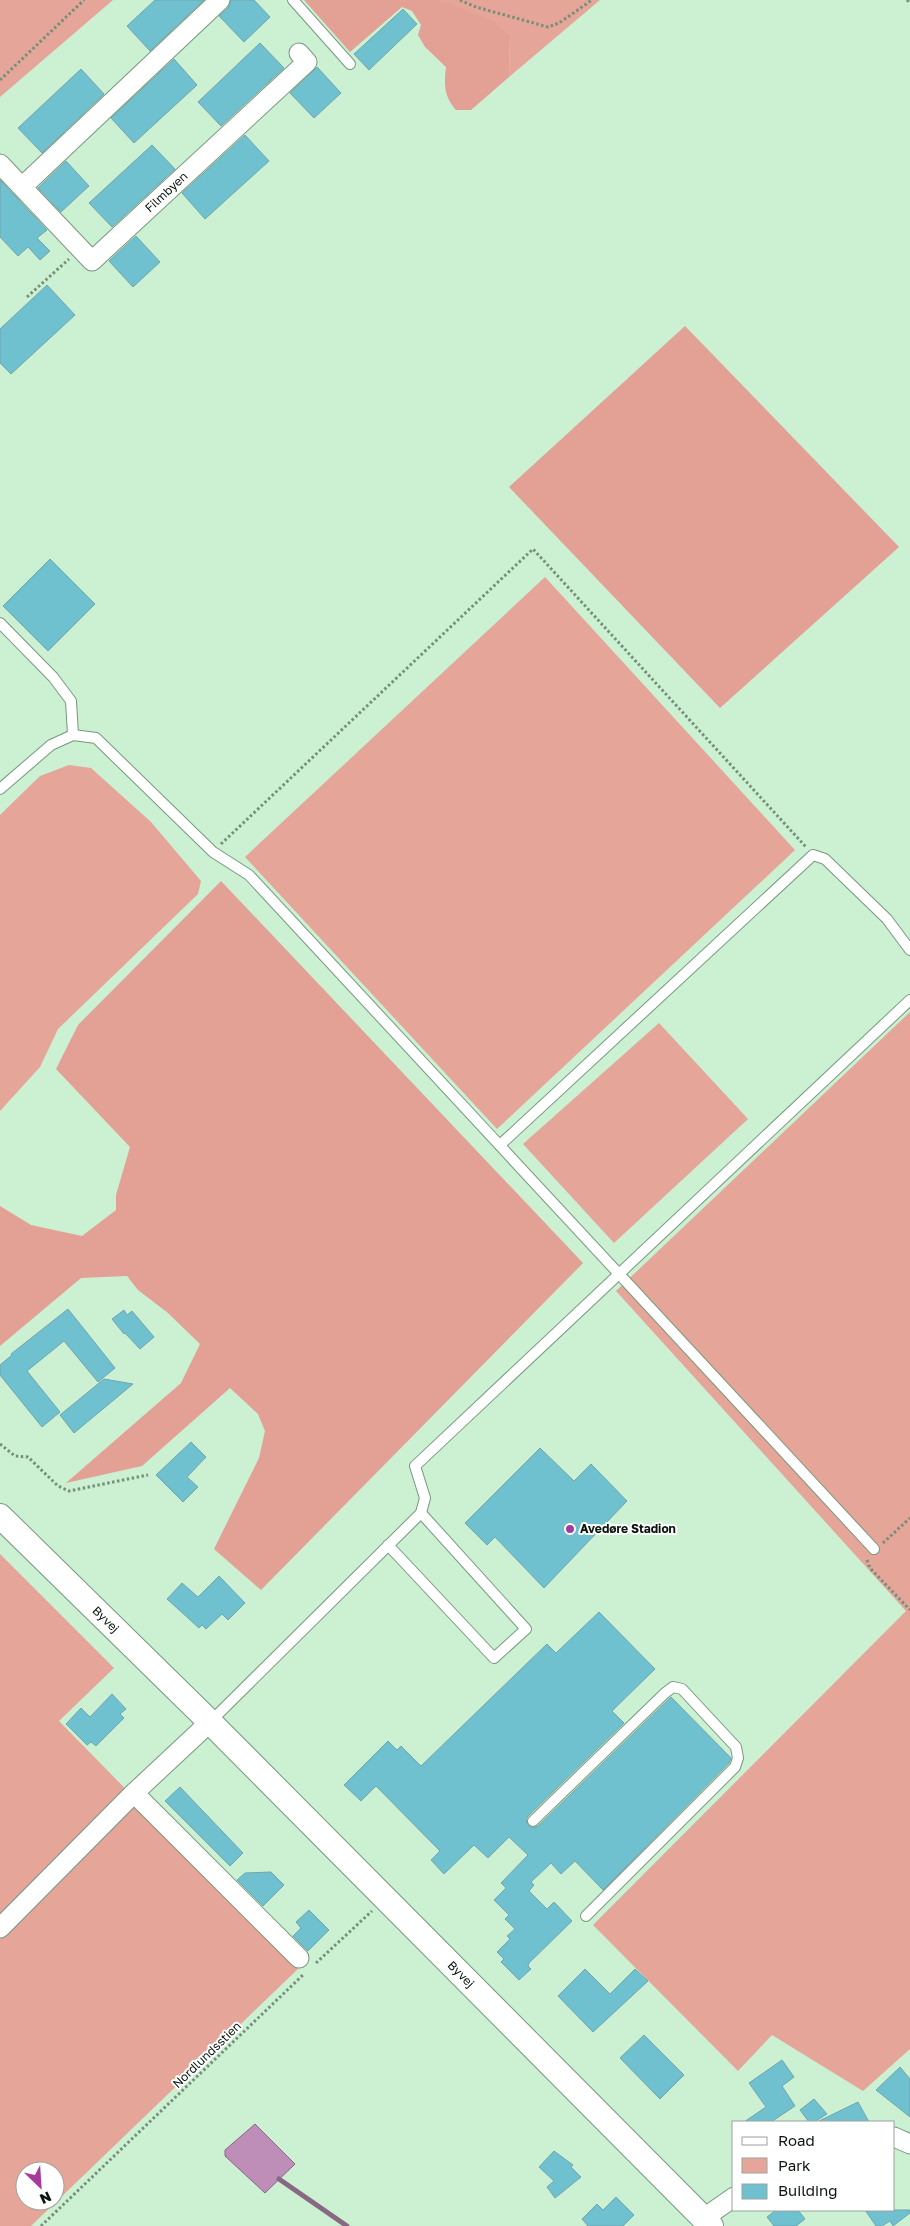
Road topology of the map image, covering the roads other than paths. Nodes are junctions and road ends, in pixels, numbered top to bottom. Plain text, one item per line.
1 (220, 0) edge
2 (293, 0) edge
3 (299, 53) dead end
4 (350, 64) dead end
5 (0, 164) edge
6 (22, 187) junction
7 (0, 624) edge
8 (72, 735) junction
9 (0, 789) edge
10 (910, 950) edge
11 (910, 1000) edge
12 (500, 1145) junction
13 (620, 1273) junction
14 (421, 1513) junction
15 (0, 1516) edge
16 (388, 1544) junction
17 (874, 1549) road end
18 (210, 1722) junction
19 (134, 1793) junction
20 (533, 1821) dead end
21 (586, 1916) dead end
22 (0, 1928) edge
23 (299, 1958) dead end
24 (895, 2137) edge
25 (910, 2144) edge
26 (732, 2199) edge
27 (708, 2222) edge

1 - 6 street
2 - 4 lane
3 - 6 street, Filmbyen
5 - 6 street, Filmbyen
7 - 8 lane
8 - 9 lane
8 - 12 lane
10 - 12 lane
11 - 13 lane
12 - 13 lane
13 - 14 lane
13 - 17 lane
14 - 16 lane
14 - 16 lane
15 - 18 street, Byvej
16 - 18 lane
18 - 19 street
18 - 27 street, Byvej
19 - 22 street
19 - 23 street
20 - 21 lane
24 - 25 street
26 - 27 street

